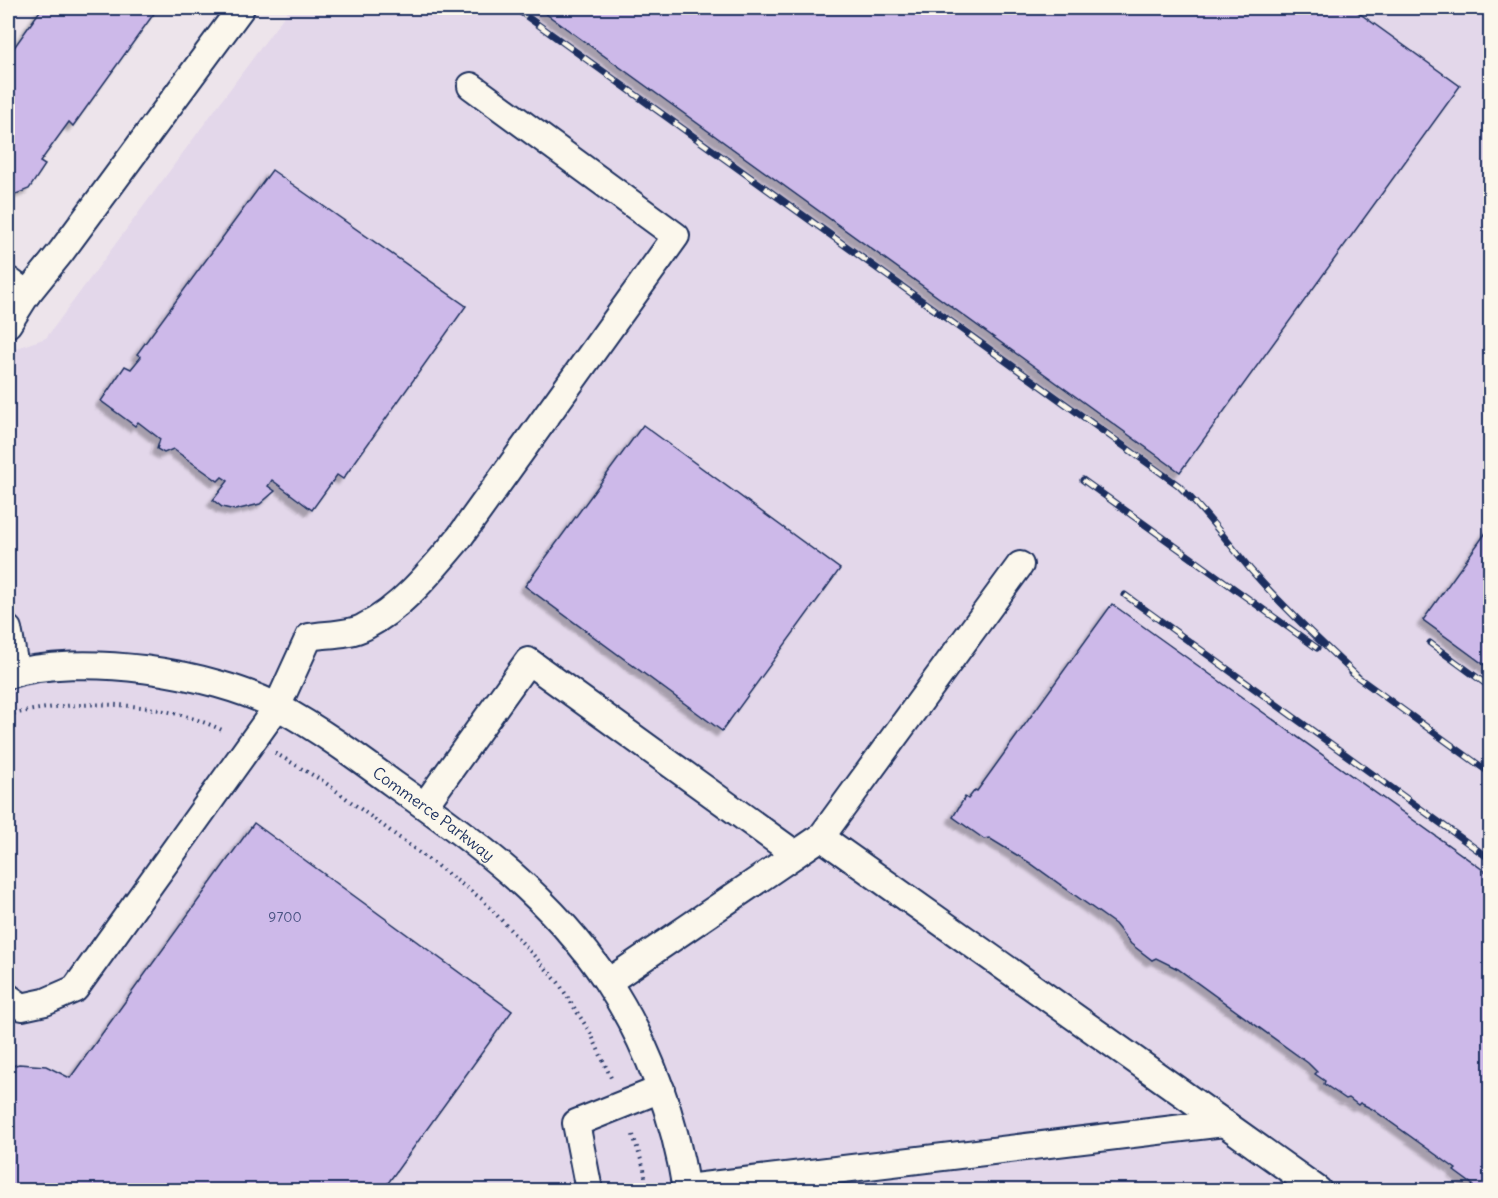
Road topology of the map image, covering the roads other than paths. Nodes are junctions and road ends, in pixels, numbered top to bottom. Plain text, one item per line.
1 (241, 8) edge
2 (471, 86) dead end
3 (17, 287) edge
4 (8, 324) edge
5 (1020, 564) dead end
6 (8, 630) edge
7 (12, 674) edge
8 (277, 707) junction
9 (425, 805) junction
10 (821, 837) junction
11 (795, 854) junction
12 (608, 982) junction
13 (8, 997) edge
14 (661, 1089) junction
15 (1224, 1123) junction
16 (686, 1189) edge
17 (589, 1191) edge
18 (1318, 1191) edge

1 - 3 street
2 - 8 street
3 - 4 street
5 - 10 street
6 - 7 street
7 - 8 street, Commerce Parkway
8 - 9 street, Commerce Parkway
8 - 13 street
9 - 11 street
9 - 12 street, Commerce Parkway
10 - 11 street
10 - 15 street
11 - 12 street
12 - 14 street, Commerce Parkway
14 - 16 street, Commerce Parkway
14 - 17 street
15 - 16 street
15 - 18 street

